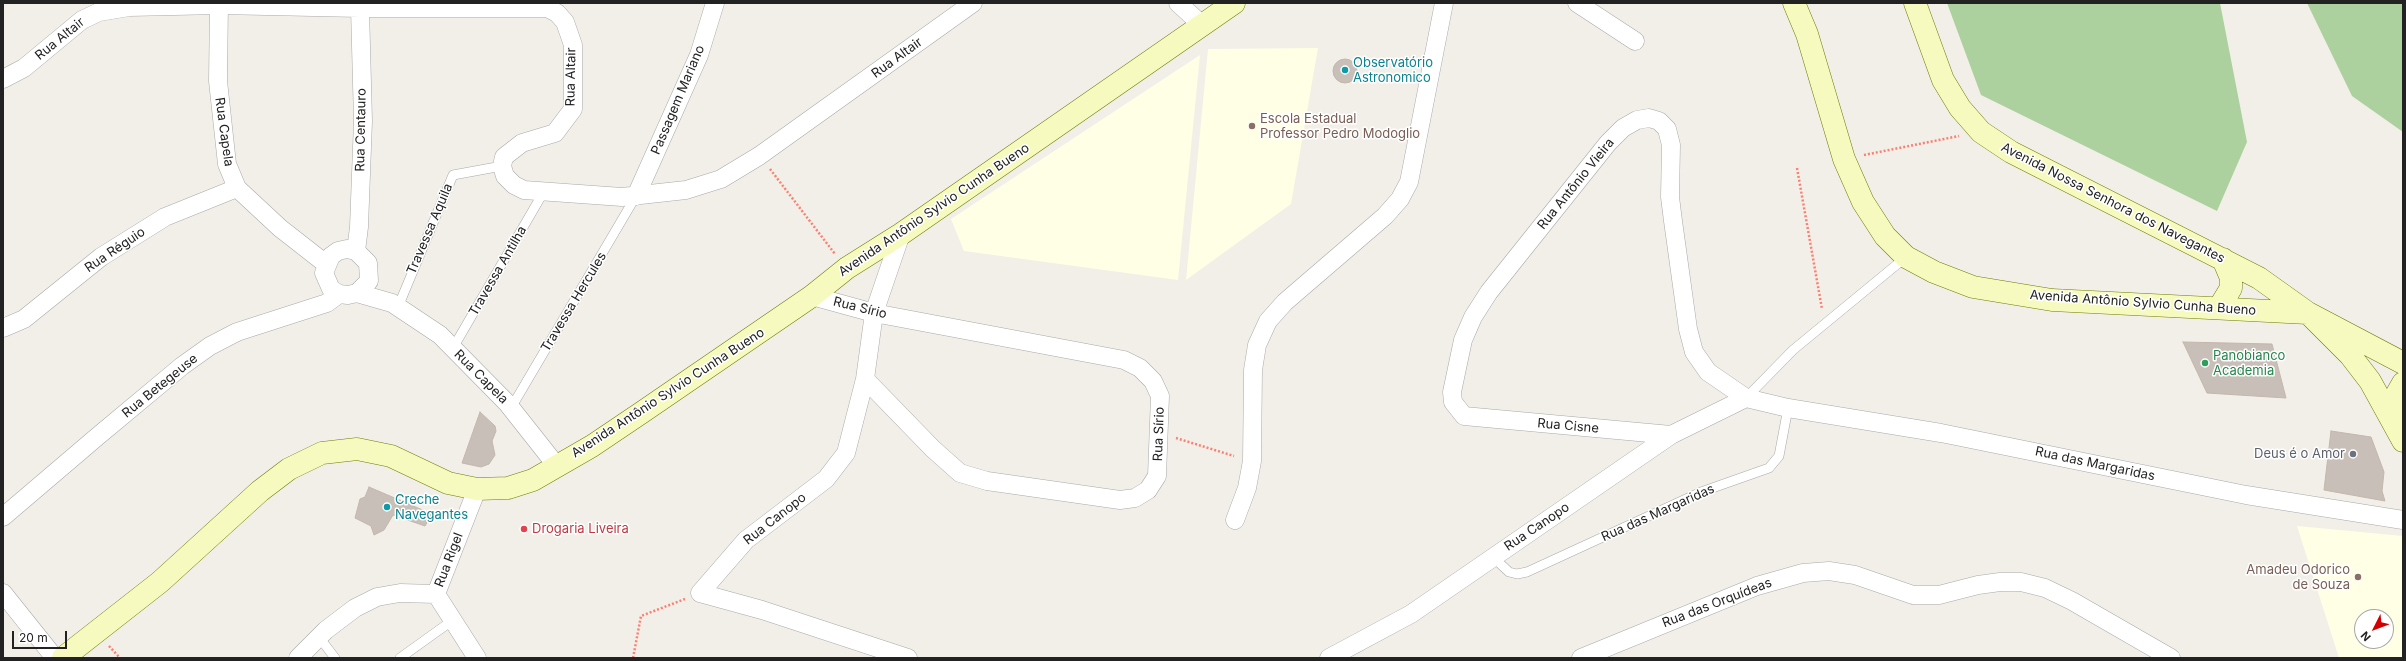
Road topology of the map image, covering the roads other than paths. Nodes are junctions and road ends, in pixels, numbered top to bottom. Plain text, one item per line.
1 (715, 3) edge
2 (973, 3) edge
3 (1178, 3) edge
4 (1234, 3) edge
5 (1444, 3) edge
6 (1577, 3) edge
7 (1794, 3) edge
8 (1916, 3) edge
9 (219, 4) edge
10 (360, 8) junction
11 (1202, 25) junction
12 (1635, 41) dead end
13 (3, 79) edge
14 (502, 166) junction
15 (237, 188) junction
16 (543, 193) junction
17 (636, 196) junction
18 (901, 234) junction
19 (356, 251) junction
20 (1906, 257) junction
21 (2223, 259) junction
22 (326, 264) junction
23 (370, 272) junction
24 (348, 293) junction
25 (812, 296) junction
26 (395, 305) junction
27 (2219, 308) junction
28 (874, 313) junction
29 (2308, 313) junction
30 (3, 328) edge
31 (453, 348) junction
32 (2403, 363) edge
33 (865, 379) junction
34 (2403, 383) edge
35 (1746, 398) junction
36 (511, 408) junction
37 (1788, 408) junction
38 (1464, 416) joint
39 (2391, 416) junction
40 (1671, 435) junction
41 (2403, 441) edge
42 (556, 465) junction
43 (477, 489) junction
44 (3, 517) edge
45 (1235, 520) dead end
46 (2403, 520) edge
47 (1493, 558) junction
48 (3, 593) edge
49 (436, 594) junction
50 (453, 620) junction
51 (319, 637) junction
52 (55, 658) edge
53 (63, 658) edge
54 (298, 658) edge
55 (335, 658) edge
56 (400, 658) edge
57 (477, 658) edge
58 (908, 658) edge
59 (1329, 658) edge
60 (1581, 658) edge
61 (2171, 658) edge

1 - 17 street, Passagem Mariano
2 - 17 street, Rua Altair
3 - 11 street
4 - 11 main road, Avenida Antônio Sylvio Cunha Bueno
5 - 45 street
6 - 12 street
7 - 20 main road, Avenida Antônio Sylvio Cunha Bueno
8 - 21 main road, Avenida Nossa Senhora dos Navegantes
9 - 10 street, Rua Altair
9 - 13 street, Rua Altair
9 - 15 street, Rua Capela
10 - 14 street, Rua Altair
10 - 19 street, Rua Centauro
11 - 18 main road, Avenida Antônio Sylvio Cunha Bueno
14 - 16 street, Rua Altair
14 - 26 lane, Travessa Aquila
15 - 22 street, Rua Capela
15 - 30 street, Rua Réguio
16 - 17 street, Rua Altair
16 - 31 lane, Travessa Antilha
17 - 36 lane, Travessa Hercules
18 - 25 main road, Avenida Antônio Sylvio Cunha Bueno
18 - 28 street, Rua Canopo
19 - 22 street
19 - 23 street
20 - 27 main road, Avenida Antônio Sylvio Cunha Bueno
20 - 35 lane
21 - 27 main road
21 - 29 main road, Avenida Nossa Senhora dos Navegantes
22 - 24 street
23 - 24 street
23 - 26 street, Rua Capela
24 - 26 street, Rua Capela
24 - 44 street, Rua Betegeuse
25 - 28 street, Rua Sírio
25 - 42 main road, Avenida Antônio Sylvio Cunha Bueno
26 - 31 street, Rua Capela
27 - 29 main road, Avenida Antônio Sylvio Cunha Bueno
28 - 33 street, Rua Canopo
28 - 33 street, Rua Sírio
29 - 32 main road, Avenida Nossa Senhora dos Navegantes
29 - 39 main road, Avenida Nossa Senhora dos Navegantes
31 - 36 street, Rua Capela
33 - 58 street, Rua Canopo
34 - 39 main road
35 - 37 street, Rua das Margaridas
35 - 38 street, Rua Antônio Vieira
35 - 40 street, Rua Canopo
36 - 42 street, Rua Capela
37 - 46 street, Rua das Margaridas
37 - 47 lane, Rua das Margaridas
38 - 40 street, Rua Cisne
39 - 41 main road, Avenida Nossa Senhora dos Navegantes
40 - 47 street, Rua Canopo
42 - 43 main road, Avenida Antônio Sylvio Cunha Bueno
43 - 49 street, Rua Rigel
43 - 53 main road, Avenida Antônio Sylvio Cunha Bueno
47 - 59 street, Rua Canopo
48 - 52 street
49 - 50 street
49 - 51 street, Rua Rigel
50 - 56 lane
50 - 57 street
51 - 54 street, Rua Rigel
51 - 55 lane
60 - 61 street, Rua das Orquídeas

